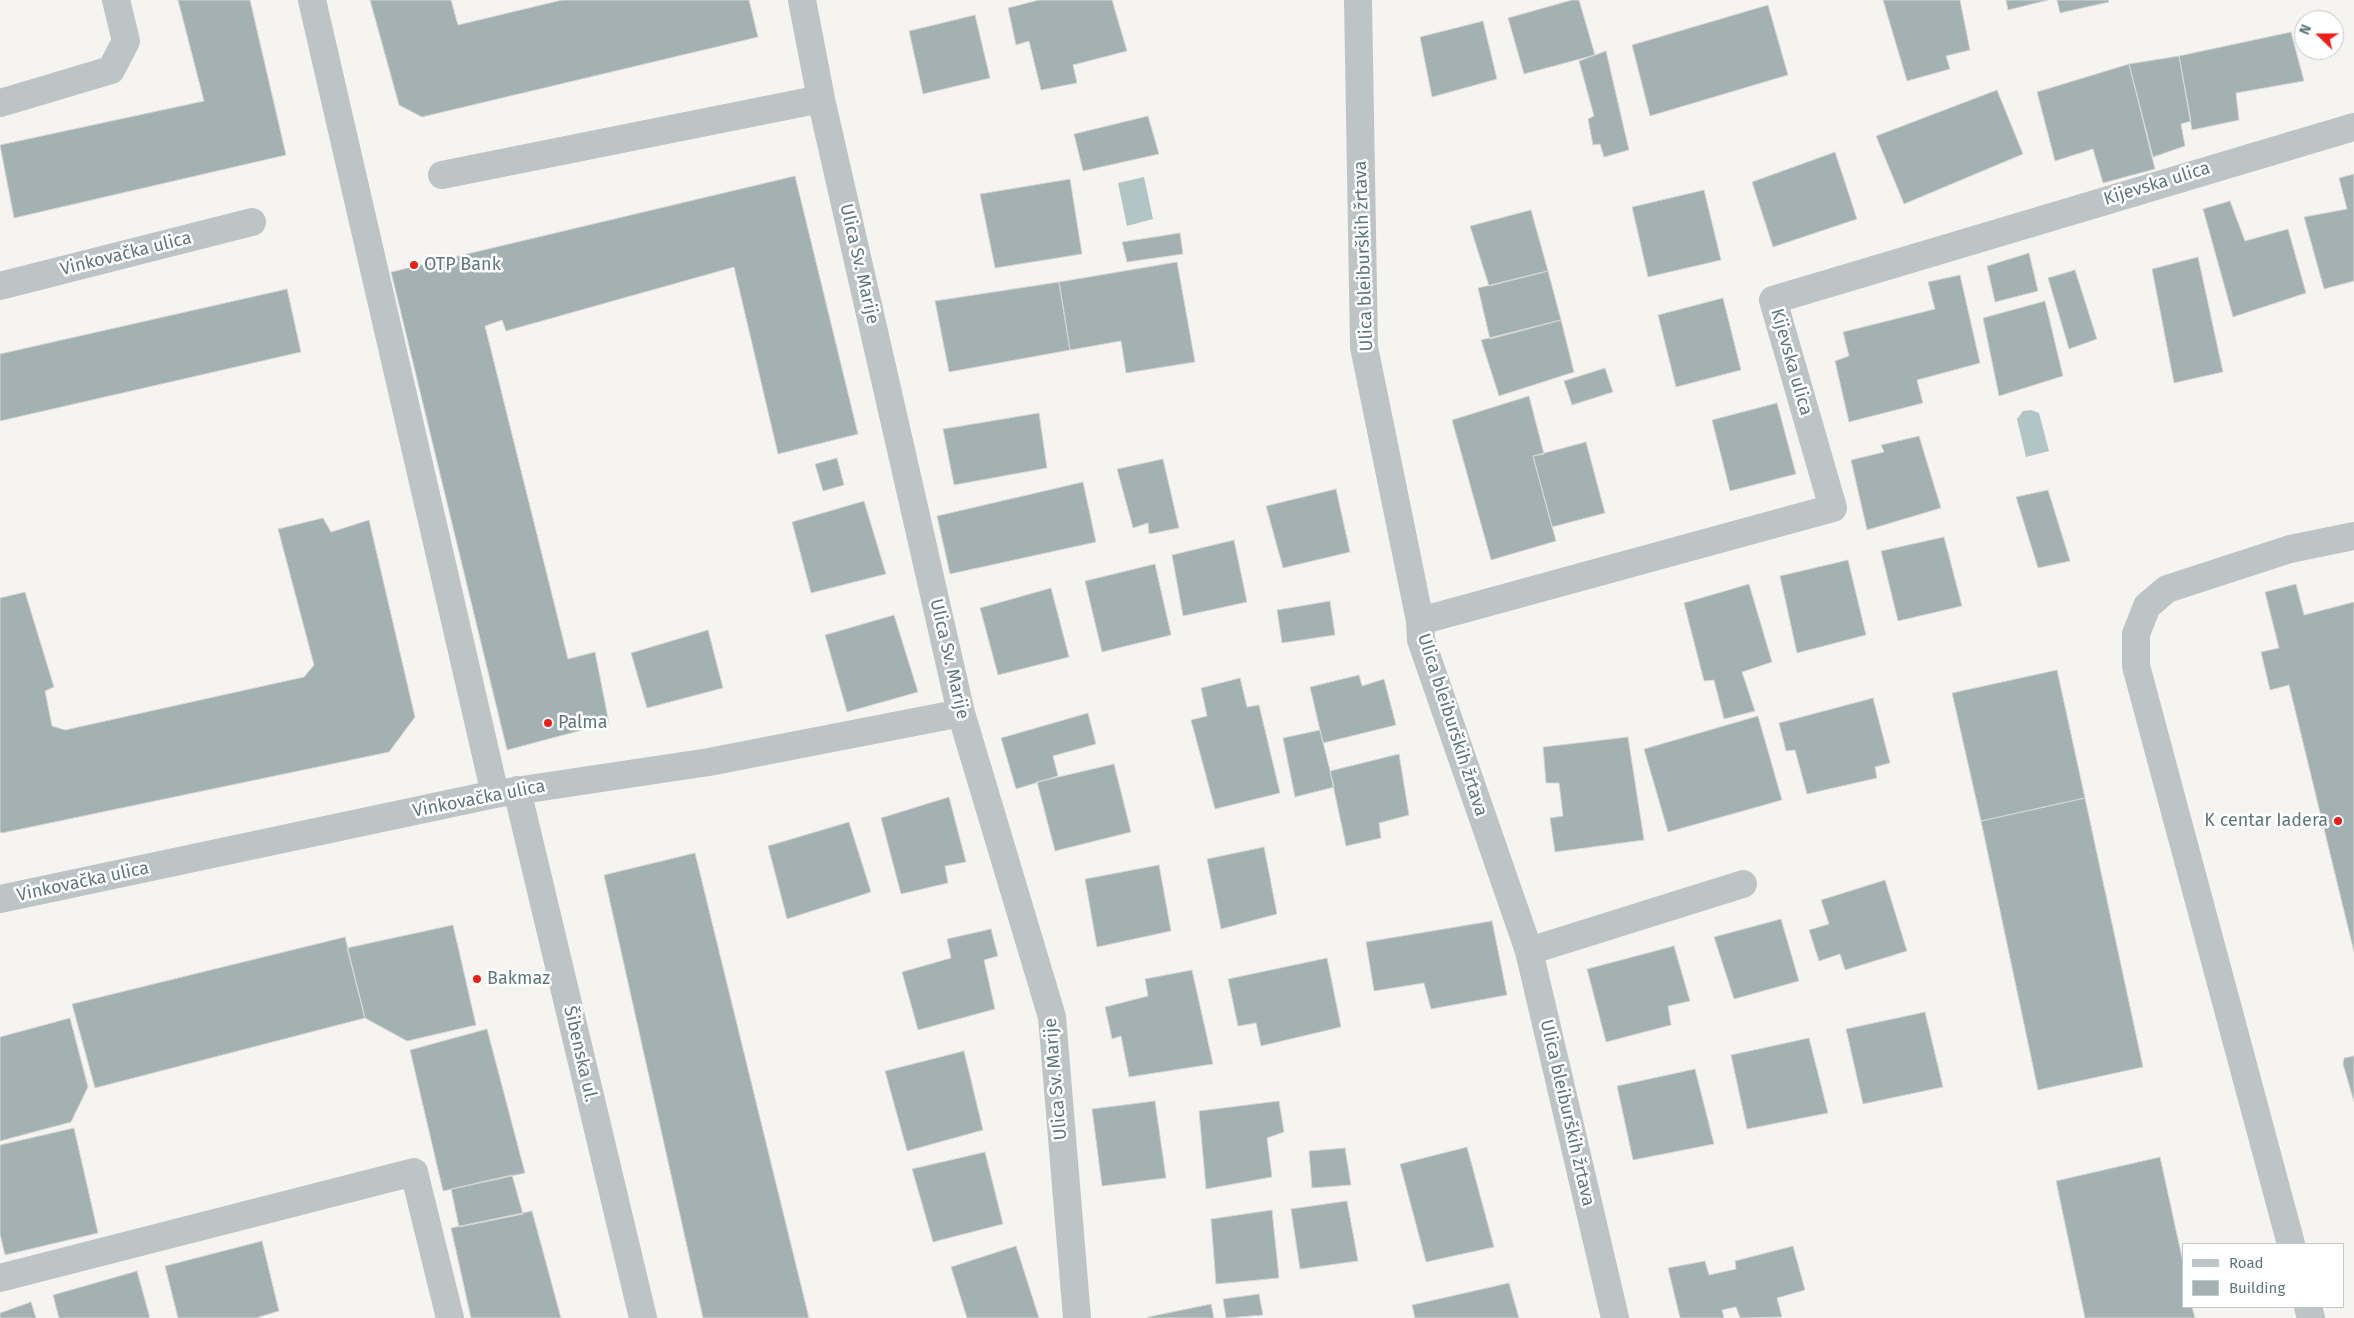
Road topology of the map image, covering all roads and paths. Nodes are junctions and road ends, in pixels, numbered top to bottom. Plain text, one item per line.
1 (116, 0) edge
2 (312, 0) edge
3 (802, 0) edge
4 (1358, 0) edge
5 (821, 99) junction
6 (0, 103) edge
7 (2354, 127) edge
8 (442, 175) dead end
9 (252, 222) dead end
10 (0, 286) edge
11 (2354, 536) edge
12 (1420, 621) junction
13 (961, 713) junction
14 (506, 792) junction
15 (1743, 884) dead end
16 (0, 900) edge
17 (1528, 951) junction
18 (2291, 1243) edge
19 (0, 1278) edge
20 (450, 1318) edge
21 (643, 1318) edge
22 (1077, 1318) edge
23 (1616, 1318) edge

1 - 6 street
2 - 14 street, Šibenska ul.
3 - 5 street, Ulica Sv. Marije
4 - 12 street, Ulica bleiburških žrtava
5 - 8 street
5 - 13 street, Ulica Sv. Marije
7 - 12 street, Kijevska ulica
9 - 10 street, Vinkovačka ulica
11 - 18 street
12 - 17 street, Ulica bleiburških žrtava
13 - 14 street, Vinkovačka ulica
13 - 22 street, Ulica Sv. Marije
14 - 16 street, Vinkovačka ulica
14 - 21 street, Šibenska ul.
15 - 17 street
17 - 23 street, Ulica bleiburških žrtava
19 - 20 street

